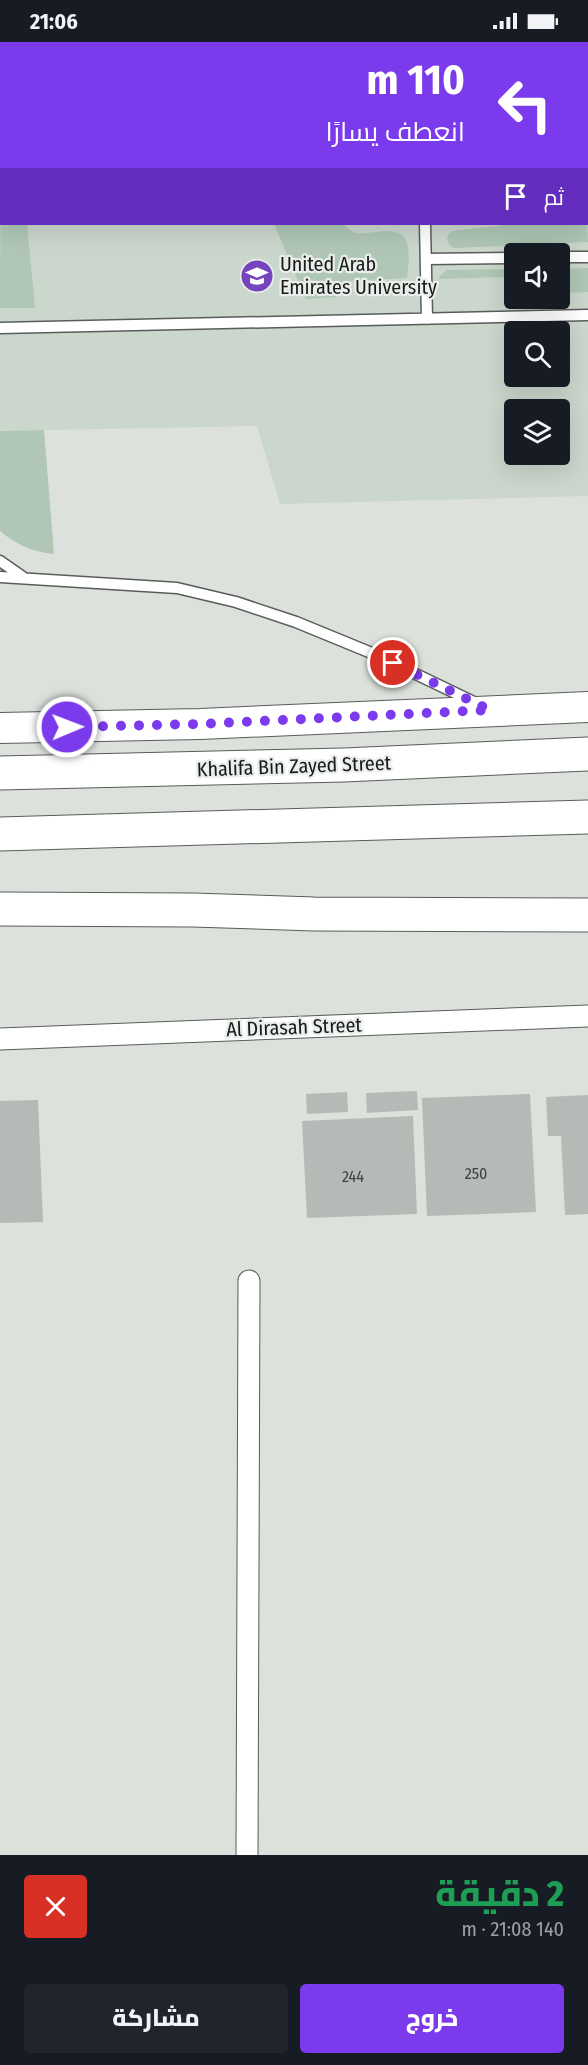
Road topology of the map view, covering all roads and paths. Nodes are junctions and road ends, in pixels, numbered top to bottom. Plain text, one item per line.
1 (425, 225) edge
2 (570, 257) edge
3 (588, 257) edge
4 (504, 258) edge
5 (426, 259) junction
6 (588, 315) edge
7 (427, 319) junction
8 (0, 327) edge
9 (0, 561) edge
10 (0, 577) edge
11 (23, 578) junction
12 (588, 707) edge
13 (490, 710) junction
14 (0, 728) edge
15 (588, 754) edge
16 (0, 773) edge
17 (588, 817) edge
18 (0, 834) edge
19 (0, 909) edge
20 (588, 915) edge
21 (588, 1016) edge
22 (0, 1039) edge
23 (249, 1281) dead end
24 (247, 1855) edge

1 - 5 lane
2 - 3 lane
4 - 5 lane
5 - 7 lane
6 - 7 lane
7 - 8 lane
9 - 11 lane
10 - 11 lane
11 - 13 lane
12 - 13 street
13 - 14 street
15 - 16 highway, Khalifa Bin Zayed Street
17 - 18 highway
19 - 20 highway
21 - 22 street, Al Dirasah Street
23 - 24 street

